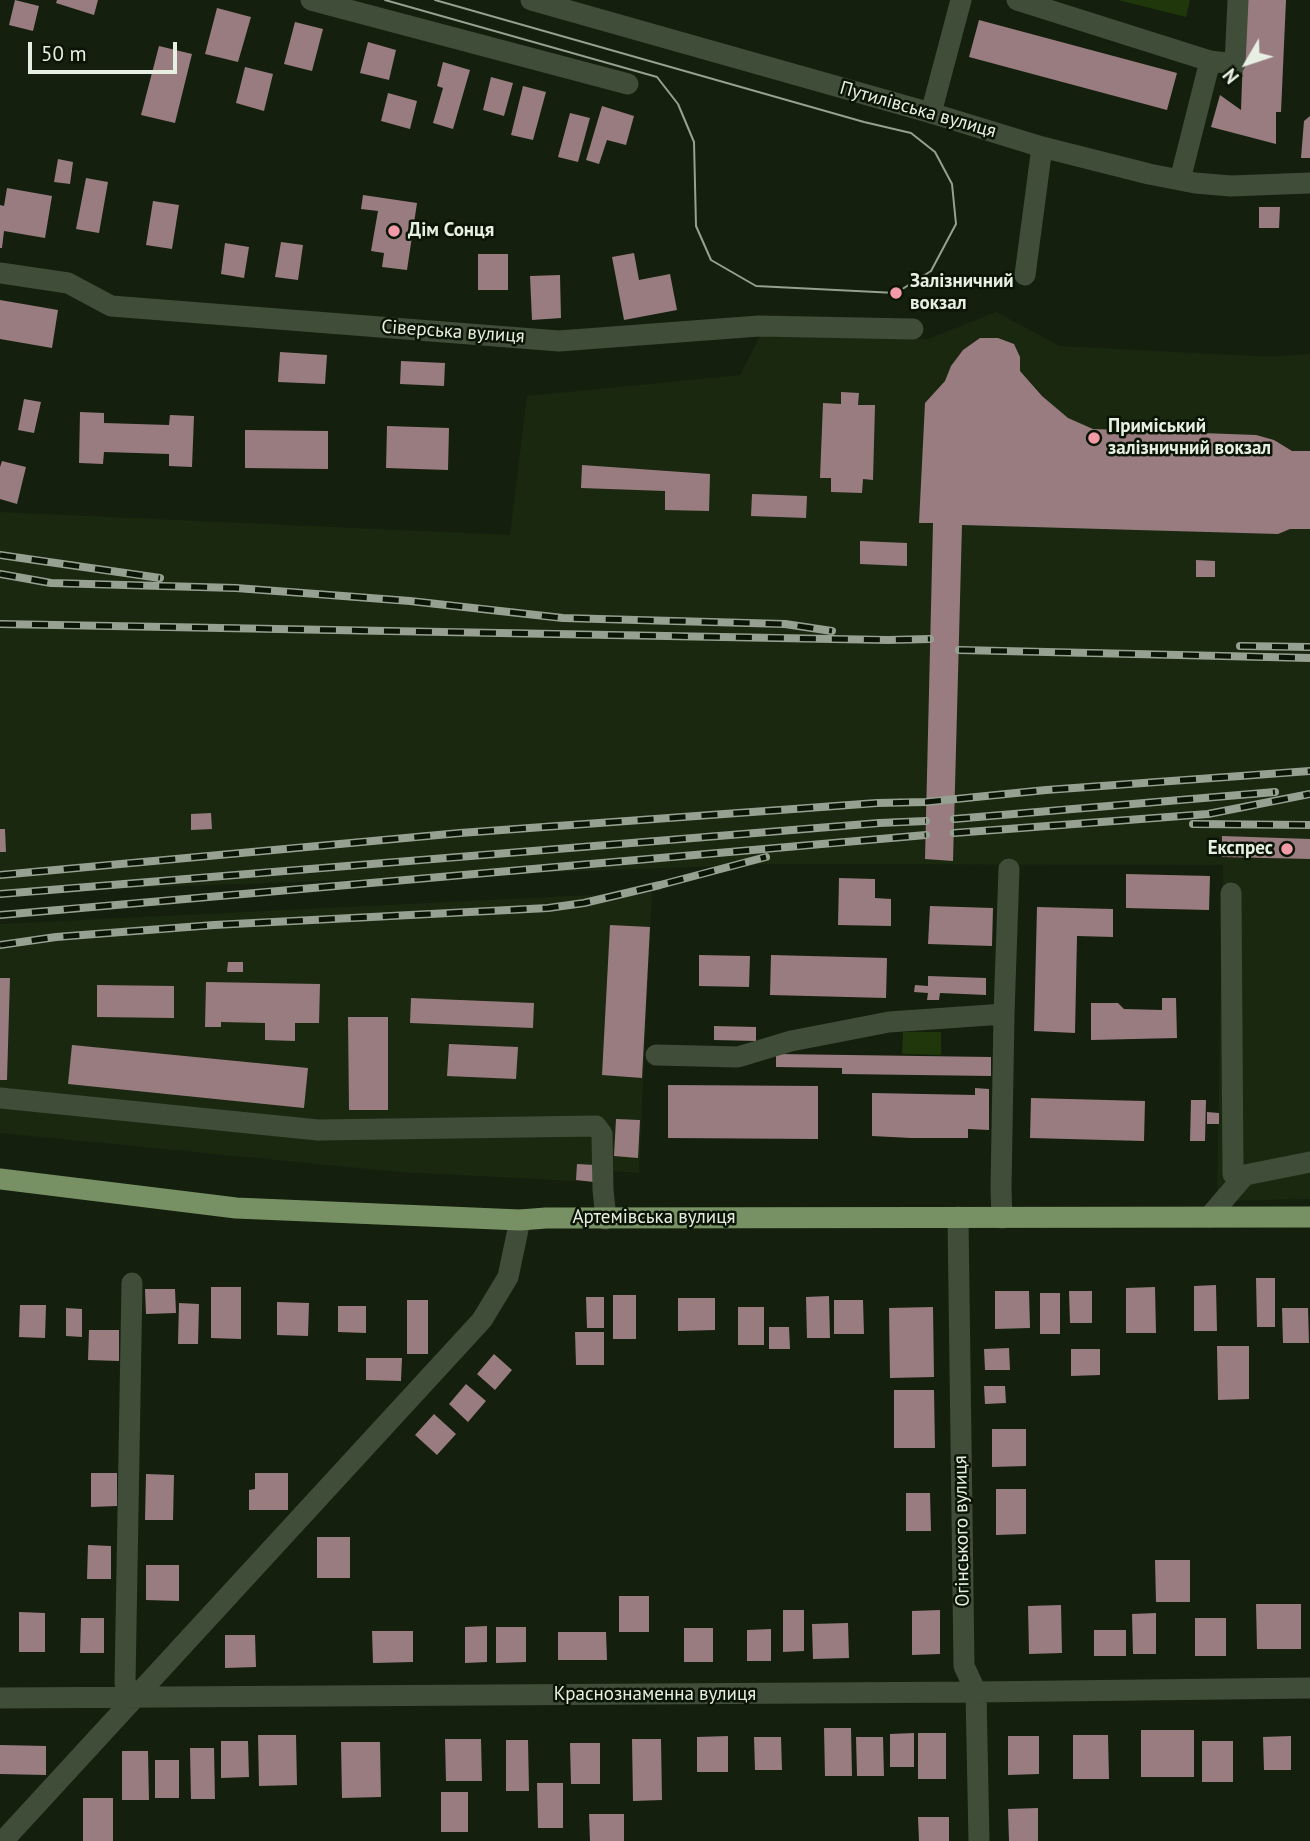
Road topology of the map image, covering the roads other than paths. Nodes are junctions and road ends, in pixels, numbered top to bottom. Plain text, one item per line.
1 (311, 0) edge
2 (531, 0) edge
3 (961, 0) edge
4 (1017, 0) edge
5 (1238, 0) edge
6 (1210, 61) junction
7 (628, 83) dead end
8 (931, 113) junction
9 (1042, 147) junction
10 (1180, 180) junction
11 (1310, 183) edge
12 (0, 273) edge
13 (1026, 275) dead end
14 (913, 329) dead end
15 (1009, 869) dead end
16 (1231, 894) dead end
17 (1004, 1014) junction
18 (656, 1055) dead end
19 (0, 1097) edge
20 (1310, 1162) edge
21 (1245, 1175) junction
22 (0, 1179) edge
23 (958, 1217) junction
24 (1209, 1217) junction
25 (1310, 1217) edge
26 (1002, 1218) junction
27 (606, 1219) junction
28 (520, 1220) junction
29 (132, 1283) dead end
30 (1310, 1688) edge
31 (976, 1692) junction
32 (0, 1698) edge
33 (135, 1698) junction
34 (3, 1841) edge
35 (979, 1841) edge

1 - 7 street
2 - 8 street, Путилівська вулиця
3 - 8 street
4 - 6 street
5 - 6 street
6 - 10 street
8 - 9 street, Путилівська вулиця
9 - 10 street, Путилівська вулиця
9 - 13 street
10 - 11 street, Путилівська вулиця
12 - 14 street, Сіверська вулиця
15 - 17 street
16 - 21 street
17 - 18 street
17 - 26 street
19 - 27 street
20 - 21 street
21 - 24 street
22 - 28 main road, Артемівська вулиця
23 - 26 main road, Артемівська вулиця
23 - 27 main road, Артемівська вулиця
23 - 31 street, Огінського вулиця
24 - 25 main road, Артемівська вулиця
24 - 26 main road, Артемівська вулиця
27 - 28 main road, Артемівська вулиця
28 - 33 street
29 - 33 street
30 - 31 street, Краснознаменна вулиця
31 - 33 street, Краснознаменна вулиця
31 - 35 street, Огінського вулиця
32 - 33 street, Краснознаменна вулиця
33 - 34 street

